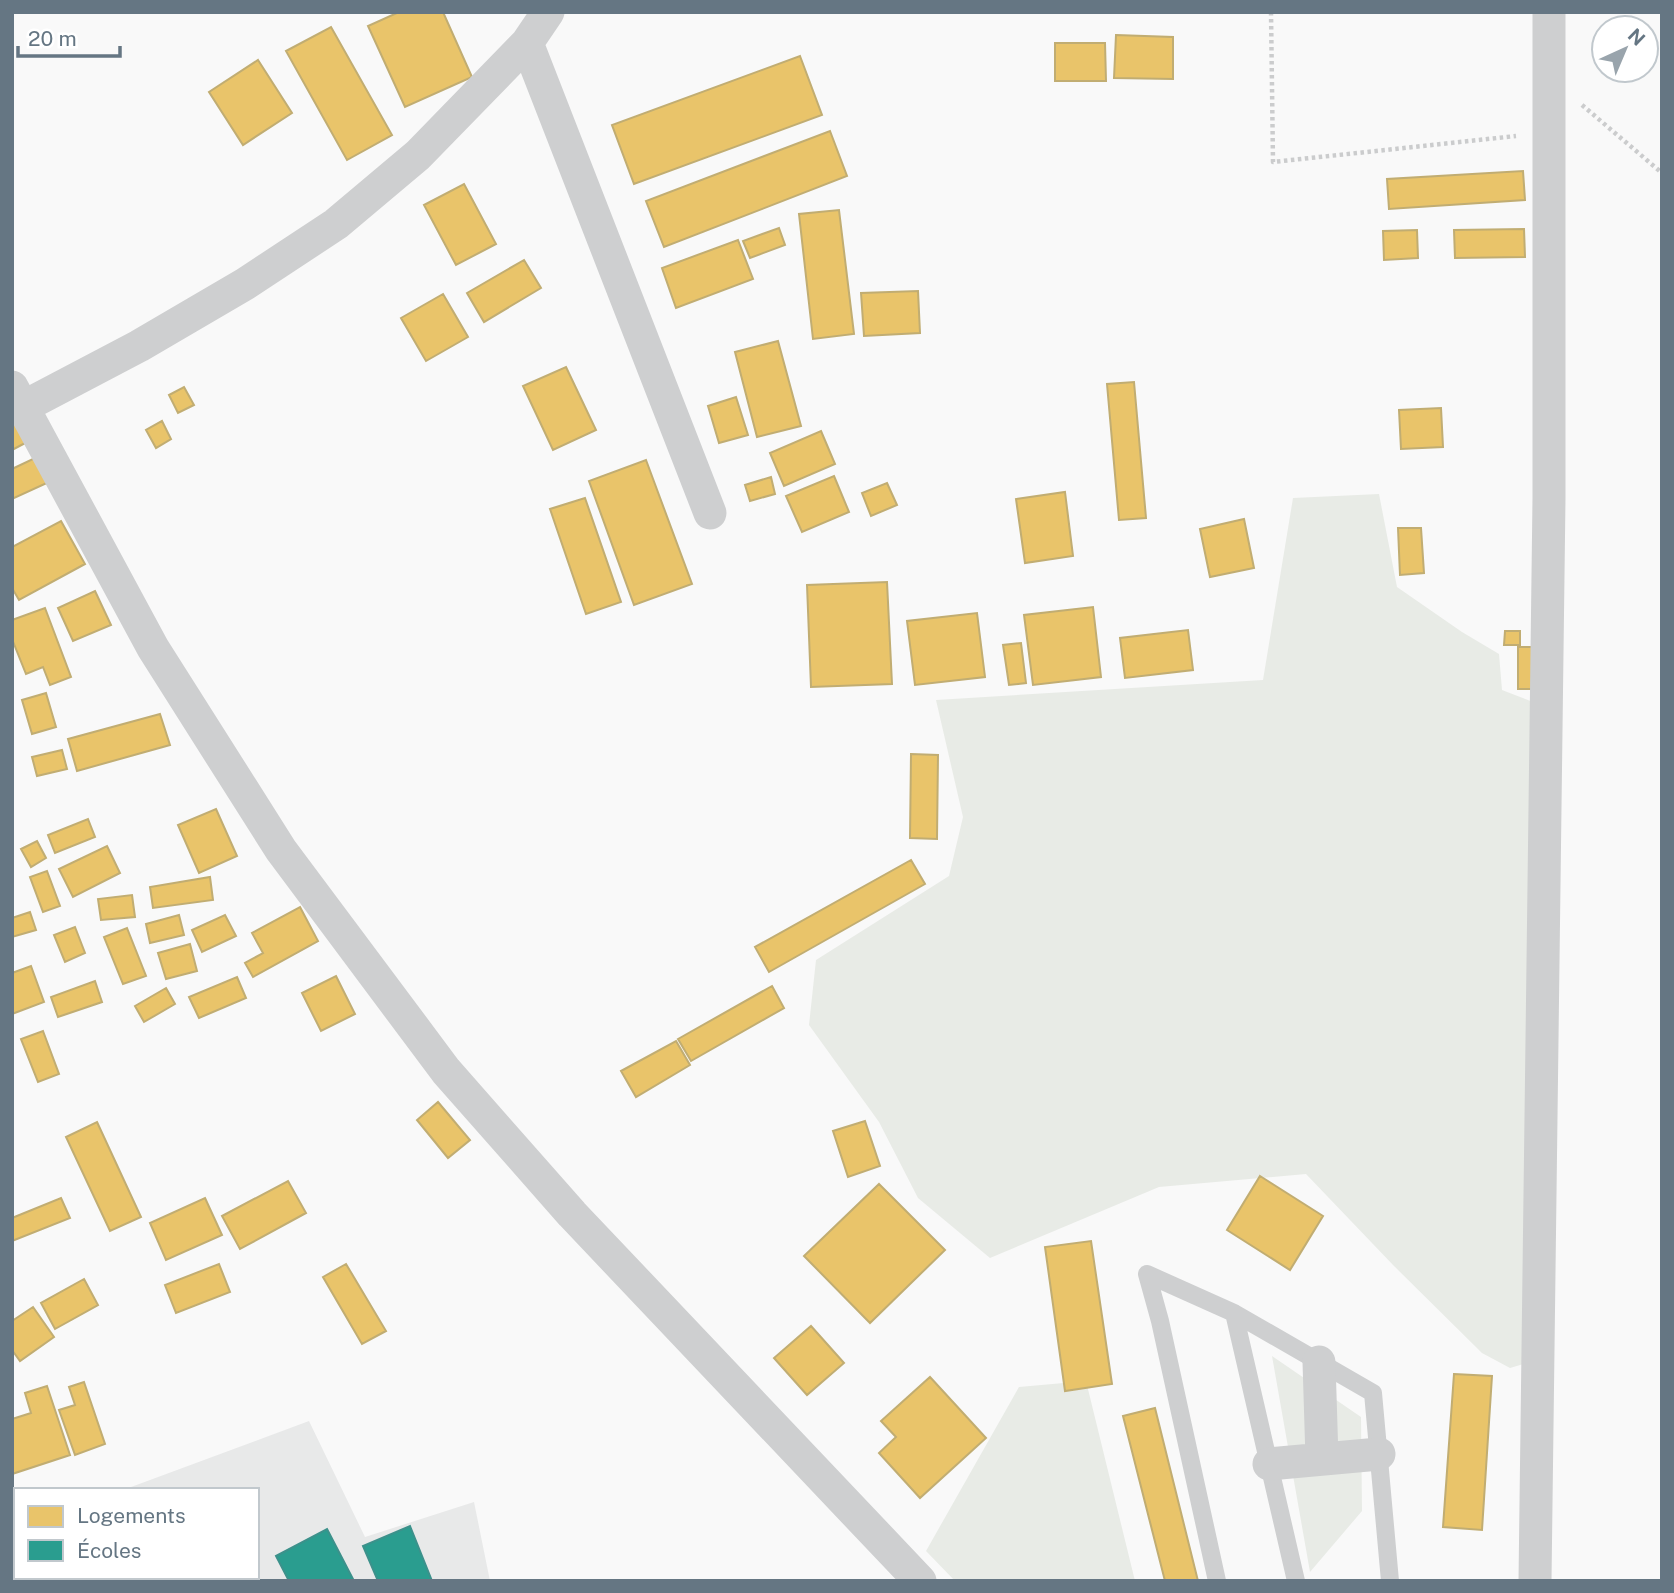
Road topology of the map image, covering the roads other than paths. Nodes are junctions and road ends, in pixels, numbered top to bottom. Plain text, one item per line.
1 (548, 12) edge
2 (1549, 12) edge
3 (527, 43) junction
4 (18, 397) edge
5 (710, 513) dead end
6 (1234, 1313) junction
7 (1319, 1362) junction
8 (1379, 1454) junction
9 (1322, 1459) junction
10 (1269, 1464) junction
11 (920, 1581) edge
12 (1217, 1581) edge
13 (1296, 1581) edge
14 (1390, 1581) edge
15 (1535, 1581) edge

1 - 3 street
2 - 15 street
3 - 4 street
3 - 5 street
4 - 11 street
6 - 7 lane
6 - 10 lane
6 - 12 lane
7 - 8 lane
7 - 9 street
8 - 9 street
8 - 14 lane
9 - 10 street
10 - 13 lane

